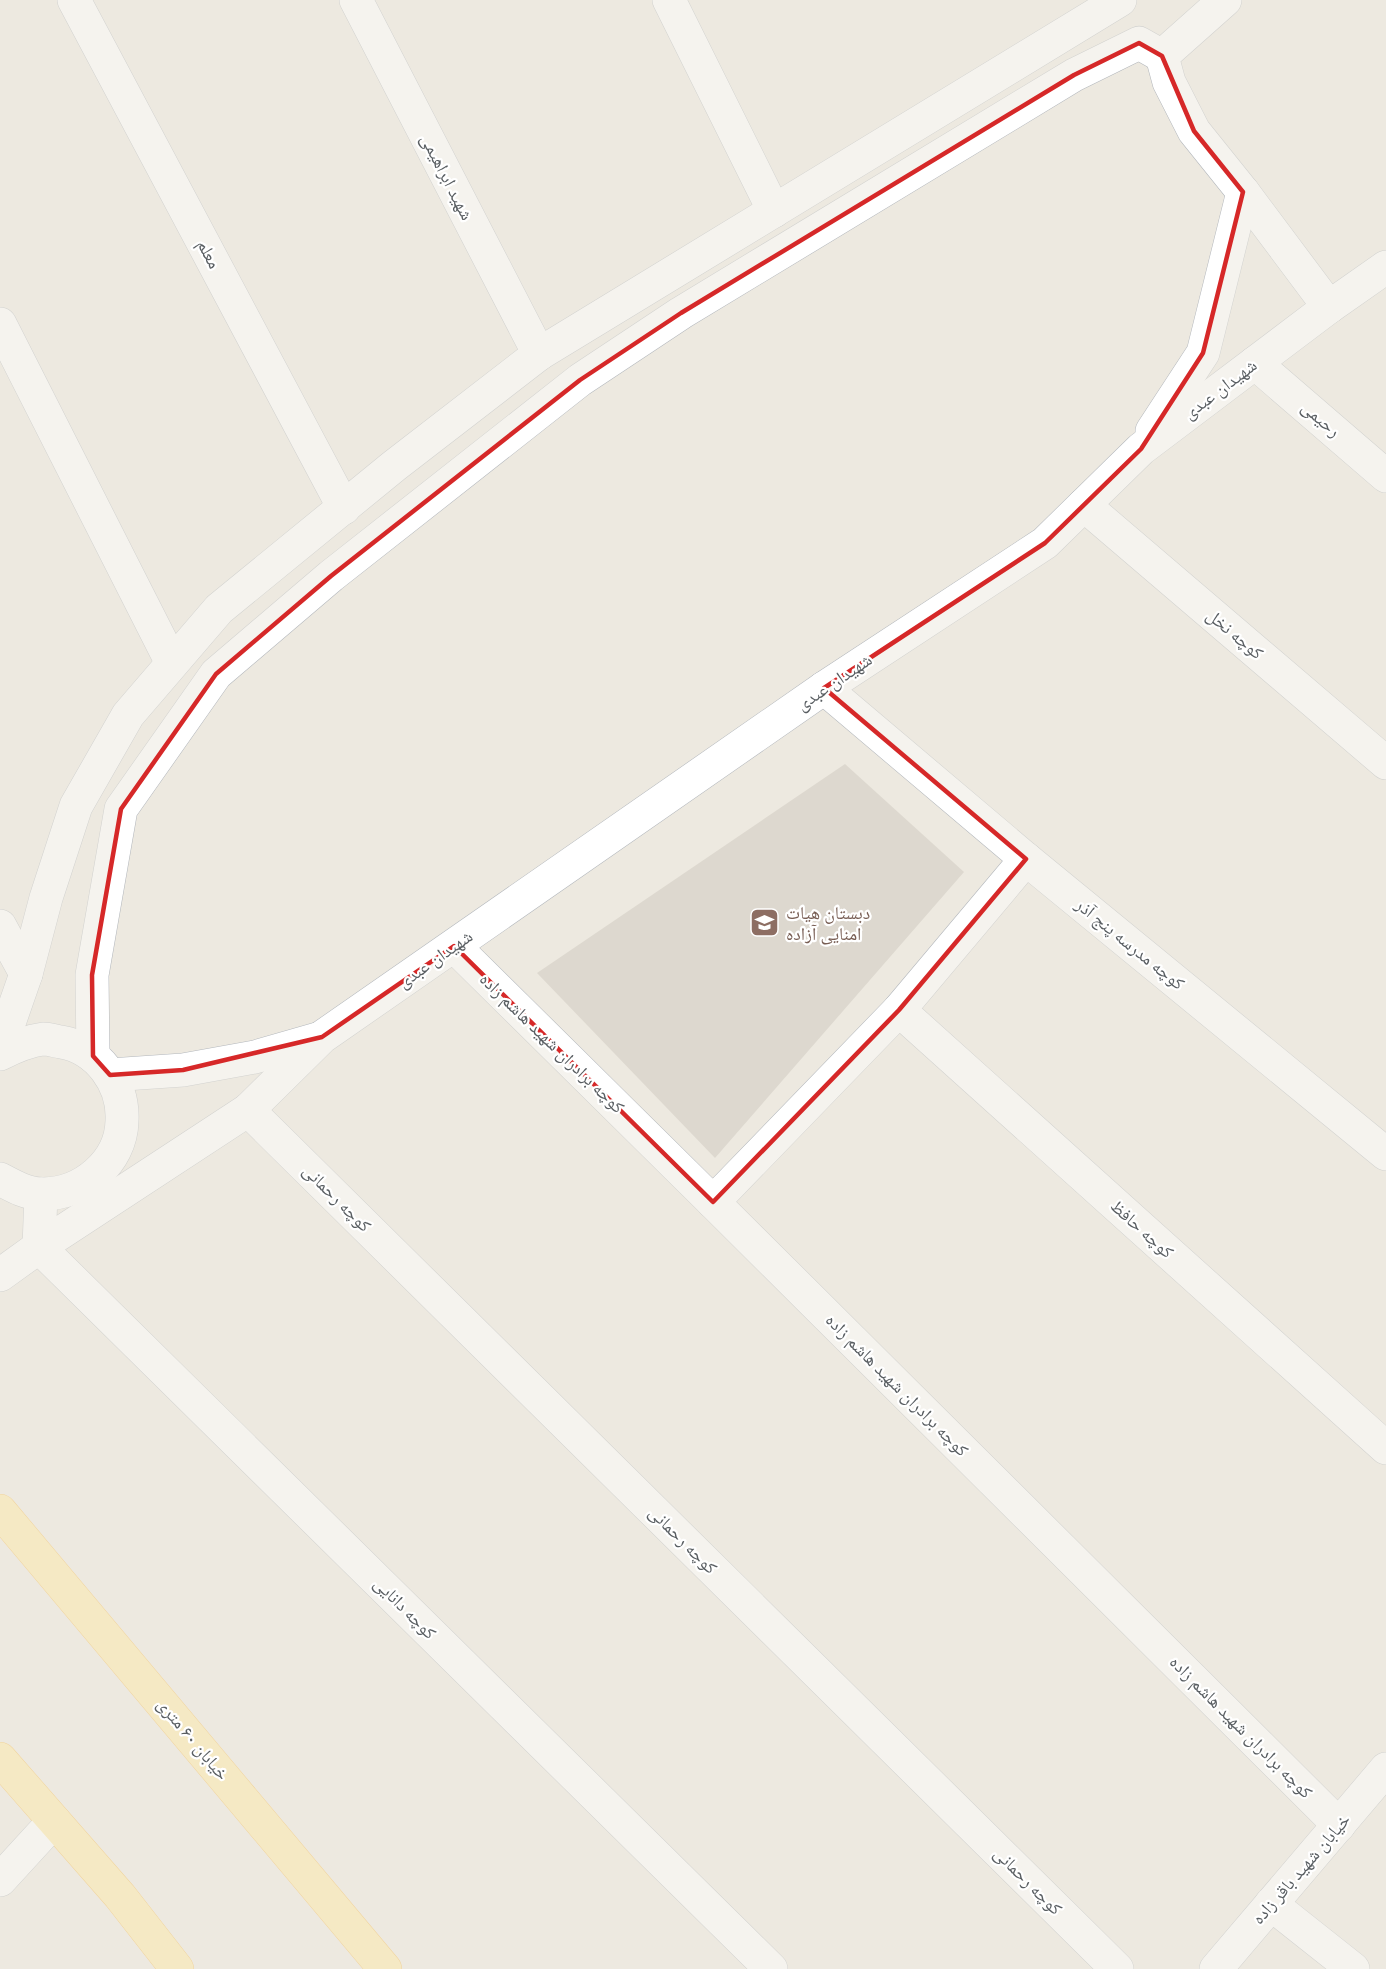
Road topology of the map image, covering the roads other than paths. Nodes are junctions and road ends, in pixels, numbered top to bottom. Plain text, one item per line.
1 (74, 0) edge
2 (356, 0) edge
3 (669, 0) edge
4 (1120, 0) edge
5 (1225, 0) edge
6 (1080, 10) edge
7 (1162, 56) junction
8 (1243, 192) junction
9 (774, 211) junction
10 (1386, 267) edge
11 (1329, 307) junction
12 (0, 324) edge
13 (539, 354) junction
14 (1255, 363) junction
15 (1141, 448) junction
16 (1386, 476) edge
17 (1084, 505) junction
18 (344, 508) junction
19 (172, 663) junction
20 (824, 688) junction
21 (1386, 762) edge
22 (1026, 859) junction
23 (0, 926) edge
24 (454, 946) junction
25 (26, 974) junction
26 (899, 1010) junction
27 (322, 1037) junction
28 (0, 1049) edge
29 (0, 1054) edge
30 (102, 1065) junction
31 (248, 1110) junction
32 (1386, 1154) edge
33 (0, 1179) edge
34 (41, 1194) junction
35 (713, 1202) junction
36 (39, 1247) junction
37 (0, 1275) edge
38 (1386, 1449) edge
39 (0, 1511) edge
40 (0, 1759) edge
41 (1386, 1769) edge
42 (54, 1821) junction
43 (1339, 1825) junction
44 (0, 1880) edge
45 (1271, 1904) junction
46 (177, 1969) edge
47 (385, 1969) edge
48 (771, 1969) edge
49 (1118, 1969) edge
50 (1216, 1969) edge
51 (1353, 1969) edge

1 - 18 street, معلم
2 - 13 street, شهید ابراهیمی
3 - 9 street
4 - 6 street
5 - 7 street
6 - 9 street
7 - 8 street
7 - 30 street
8 - 11 street
8 - 15 street
9 - 13 street
10 - 11 street, شهیدان عبدی
11 - 14 street, شهیدان عبدی
12 - 19 street
13 - 18 street
14 - 15 street, شهیدان عبدی
14 - 16 street, رحیمی
15 - 17 street, شهیدان عبدی
17 - 20 street, شهیدان عبدی
17 - 21 street, کوچه نخل
18 - 19 street
19 - 25 street
20 - 22 street, کوچه مدرسه پنج آذر
20 - 24 street, شهیدان عبدی
22 - 26 street
22 - 32 street, کوچه مدرسه پنج آذر
23 - 25 street
24 - 27 street, شهیدان عبدی
24 - 35 street, کوچه برادران شهید هاشم زاده
25 - 28 street
26 - 35 street
26 - 38 street, کوچه حافظ
27 - 30 street, شهیدان عبدی
27 - 31 street, شهیدان عبدی
29 - 30 street
30 - 34 street
31 - 36 street, شهیدان عبدی
31 - 49 street, کوچه رحمانی
33 - 34 street
34 - 36 street
35 - 43 street, کوچه برادران شهید هاشم زاده
36 - 37 street, شهیدان عبدی
36 - 48 street, کوچه دانایی
39 - 47 main road, خیابان ۶۰ متری
40 - 42 main road
41 - 43 street, خیابان شهید باقر زاده
42 - 44 street
42 - 46 main road
43 - 45 street, خیابان شهید باقر زاده
45 - 50 street, خیابان شهید باقر زاده
45 - 51 street

